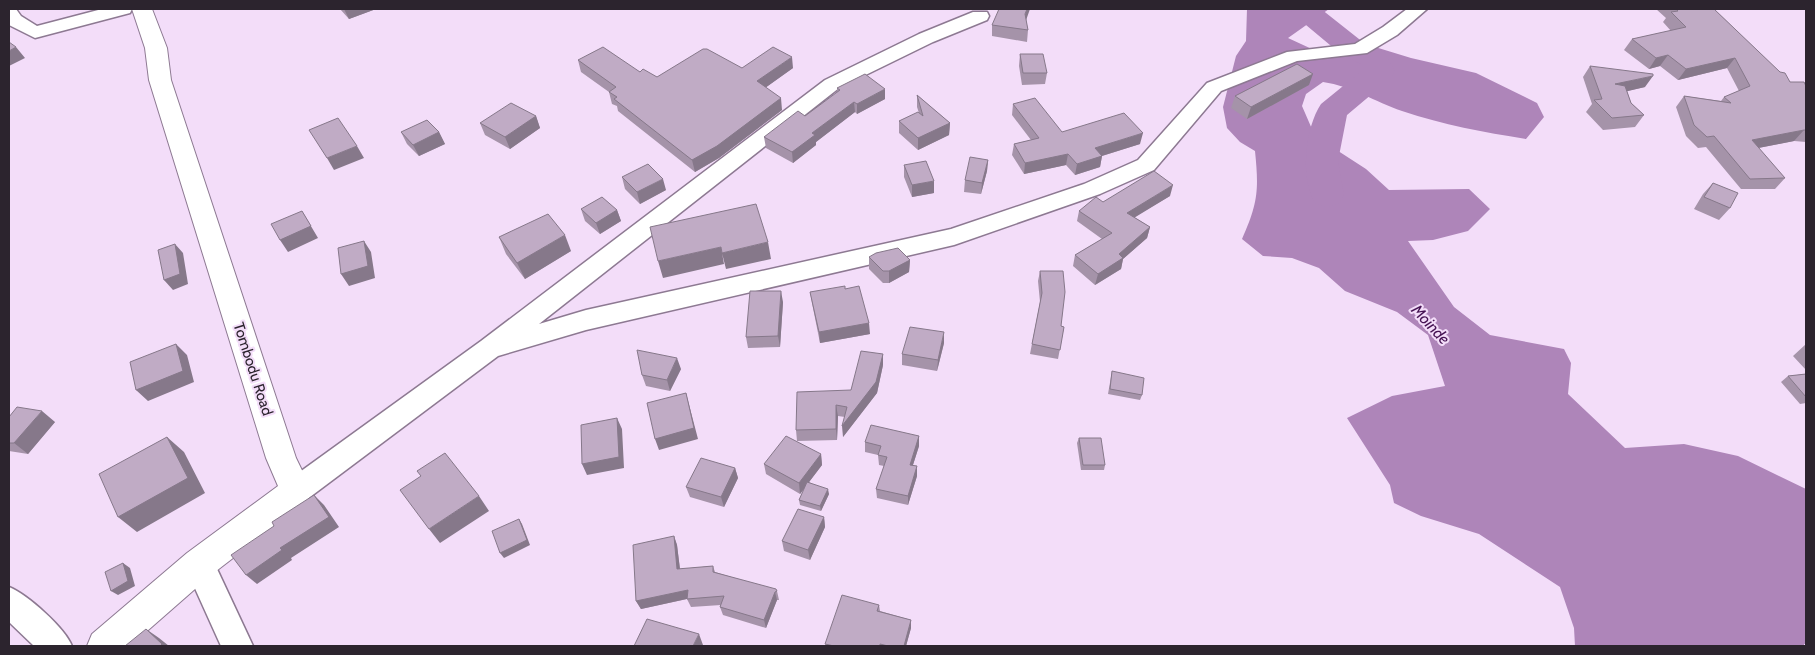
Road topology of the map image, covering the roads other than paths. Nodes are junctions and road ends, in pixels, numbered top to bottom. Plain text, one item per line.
1 (123, 9) edge
2 (142, 9) edge
3 (1418, 9) edge
4 (9, 13) edge
5 (980, 16) dead end
6 (490, 348) junction
7 (296, 491) junction
8 (199, 564) junction
9 (9, 602) edge
10 (56, 646) edge
11 (104, 646) edge
12 (237, 646) edge

1 - 4 street
2 - 7 main road, Tombodu Road
3 - 6 street
5 - 6 street
6 - 7 street
7 - 8 main road
8 - 11 main road
8 - 12 street
9 - 10 street

